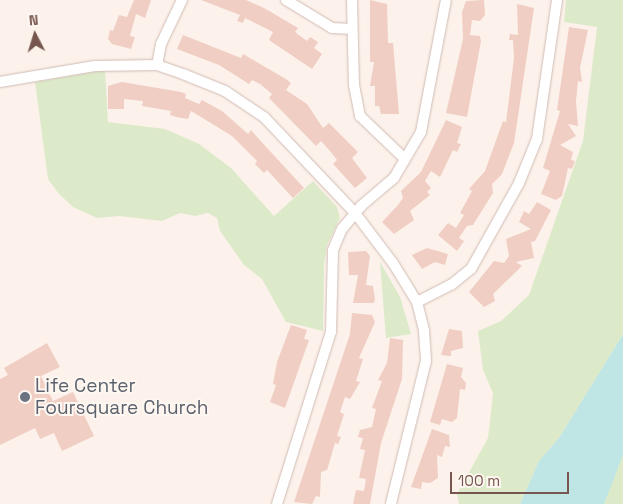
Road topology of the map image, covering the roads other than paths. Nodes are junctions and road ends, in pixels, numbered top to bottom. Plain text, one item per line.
1 (182, 0) edge
2 (286, 0) edge
3 (352, 0) edge
4 (446, 0) edge
5 (557, 0) edge
6 (352, 29) junction
7 (157, 65) junction
8 (0, 82) edge
9 (405, 160) junction
10 (354, 213) junction
11 (417, 302) junction
12 (277, 504) edge
13 (391, 504) edge

1 - 7 street
2 - 6 street
3 - 6 street
4 - 9 street
5 - 11 street
6 - 9 street
7 - 8 street
7 - 10 street
9 - 10 street
10 - 11 street
10 - 12 street
11 - 13 street

